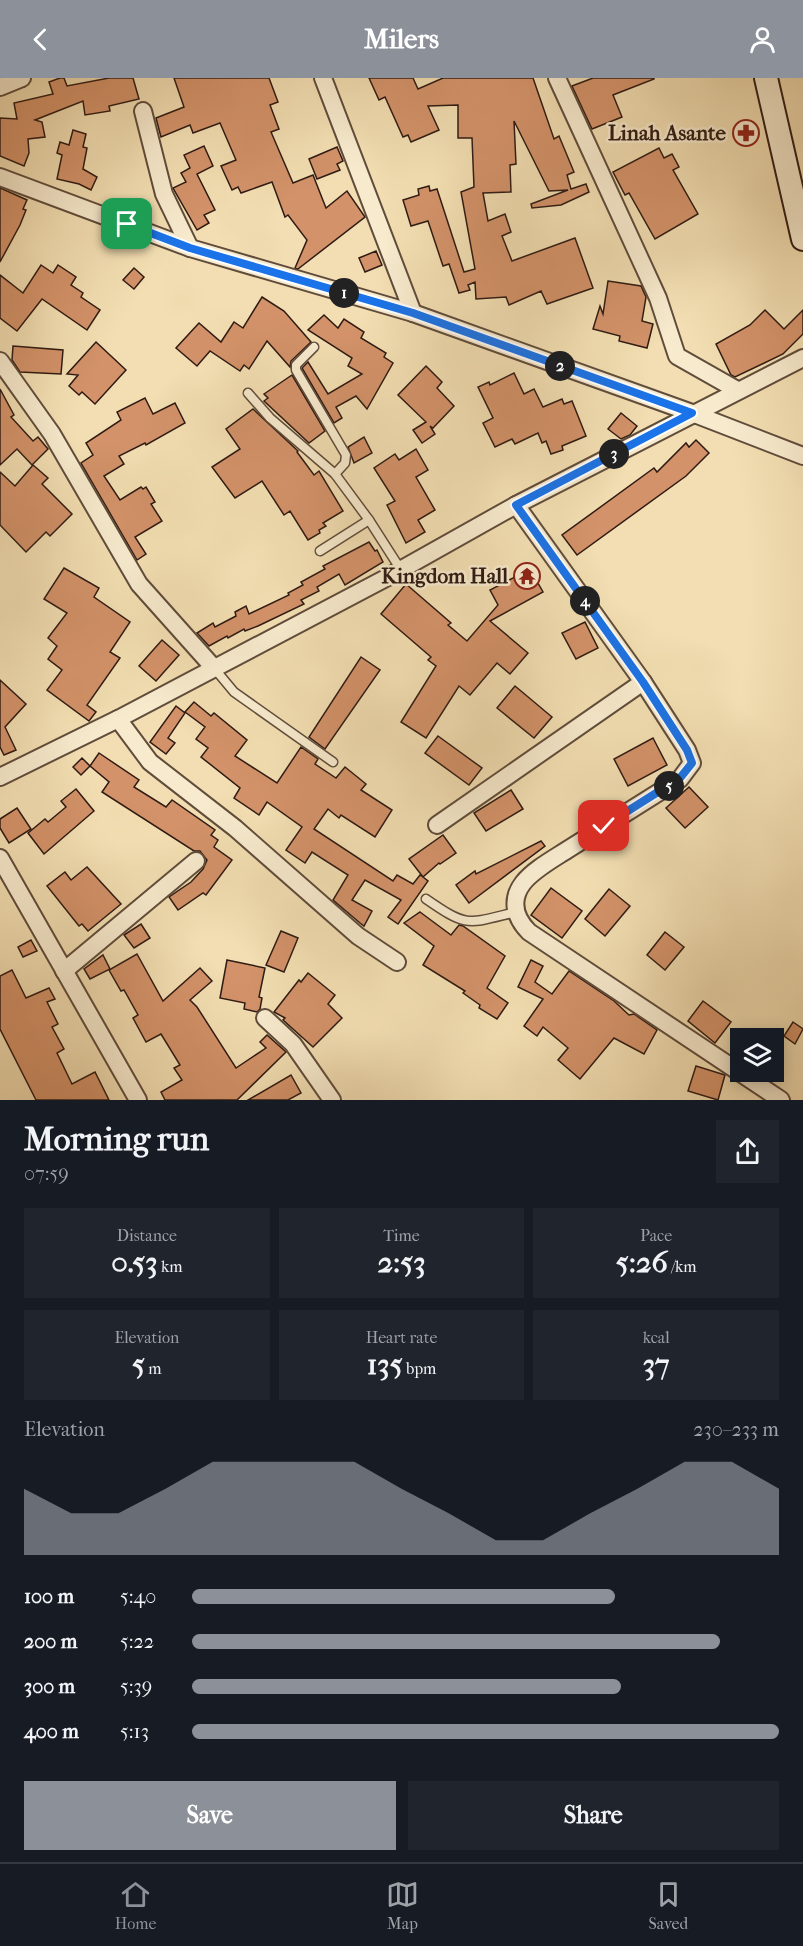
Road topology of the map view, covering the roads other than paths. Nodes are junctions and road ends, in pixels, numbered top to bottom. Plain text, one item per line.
1 (22, 78) edge
2 (323, 78) edge
3 (557, 78) edge
4 (766, 78) edge
5 (0, 87) edge
6 (143, 111) dead end
7 (0, 177) edge
8 (803, 239) edge
9 (190, 248) junction
10 (413, 313) junction
11 (314, 348) dead end
12 (803, 358) edge
13 (0, 361) edge
14 (737, 390) junction
15 (248, 393) dead end
16 (692, 413) junction
17 (803, 456) edge
18 (335, 474) junction
19 (516, 505) junction
20 (369, 520) junction
21 (320, 551) dead end
22 (401, 570) junction
23 (214, 668) junction
24 (643, 682) junction
25 (118, 719) junction
26 (333, 762) dead end
27 (0, 777) edge
28 (437, 825) dead end
29 (0, 858) edge
30 (196, 861) dead end
31 (426, 899) dead end
32 (516, 912) junction
33 (397, 963) dead end
34 (63, 971) junction
35 (265, 1018) dead end
36 (138, 1100) edge
37 (332, 1100) edge
38 (781, 1100) edge

1 - 5 street
2 - 10 street
3 - 14 street
4 - 8 street
6 - 9 street
7 - 9 street
9 - 10 street
10 - 16 street
11 - 18 lane
12 - 14 street
13 - 23 street
14 - 16 street
15 - 18 lane
16 - 17 street
16 - 19 street
18 - 20 lane
19 - 22 street
19 - 24 street
20 - 21 lane
20 - 22 lane
22 - 23 street
23 - 25 street
23 - 26 lane
24 - 28 street
24 - 32 street
25 - 27 street
25 - 33 street
29 - 34 street
30 - 34 street
31 - 32 lane
32 - 38 street
34 - 36 street
35 - 37 street

